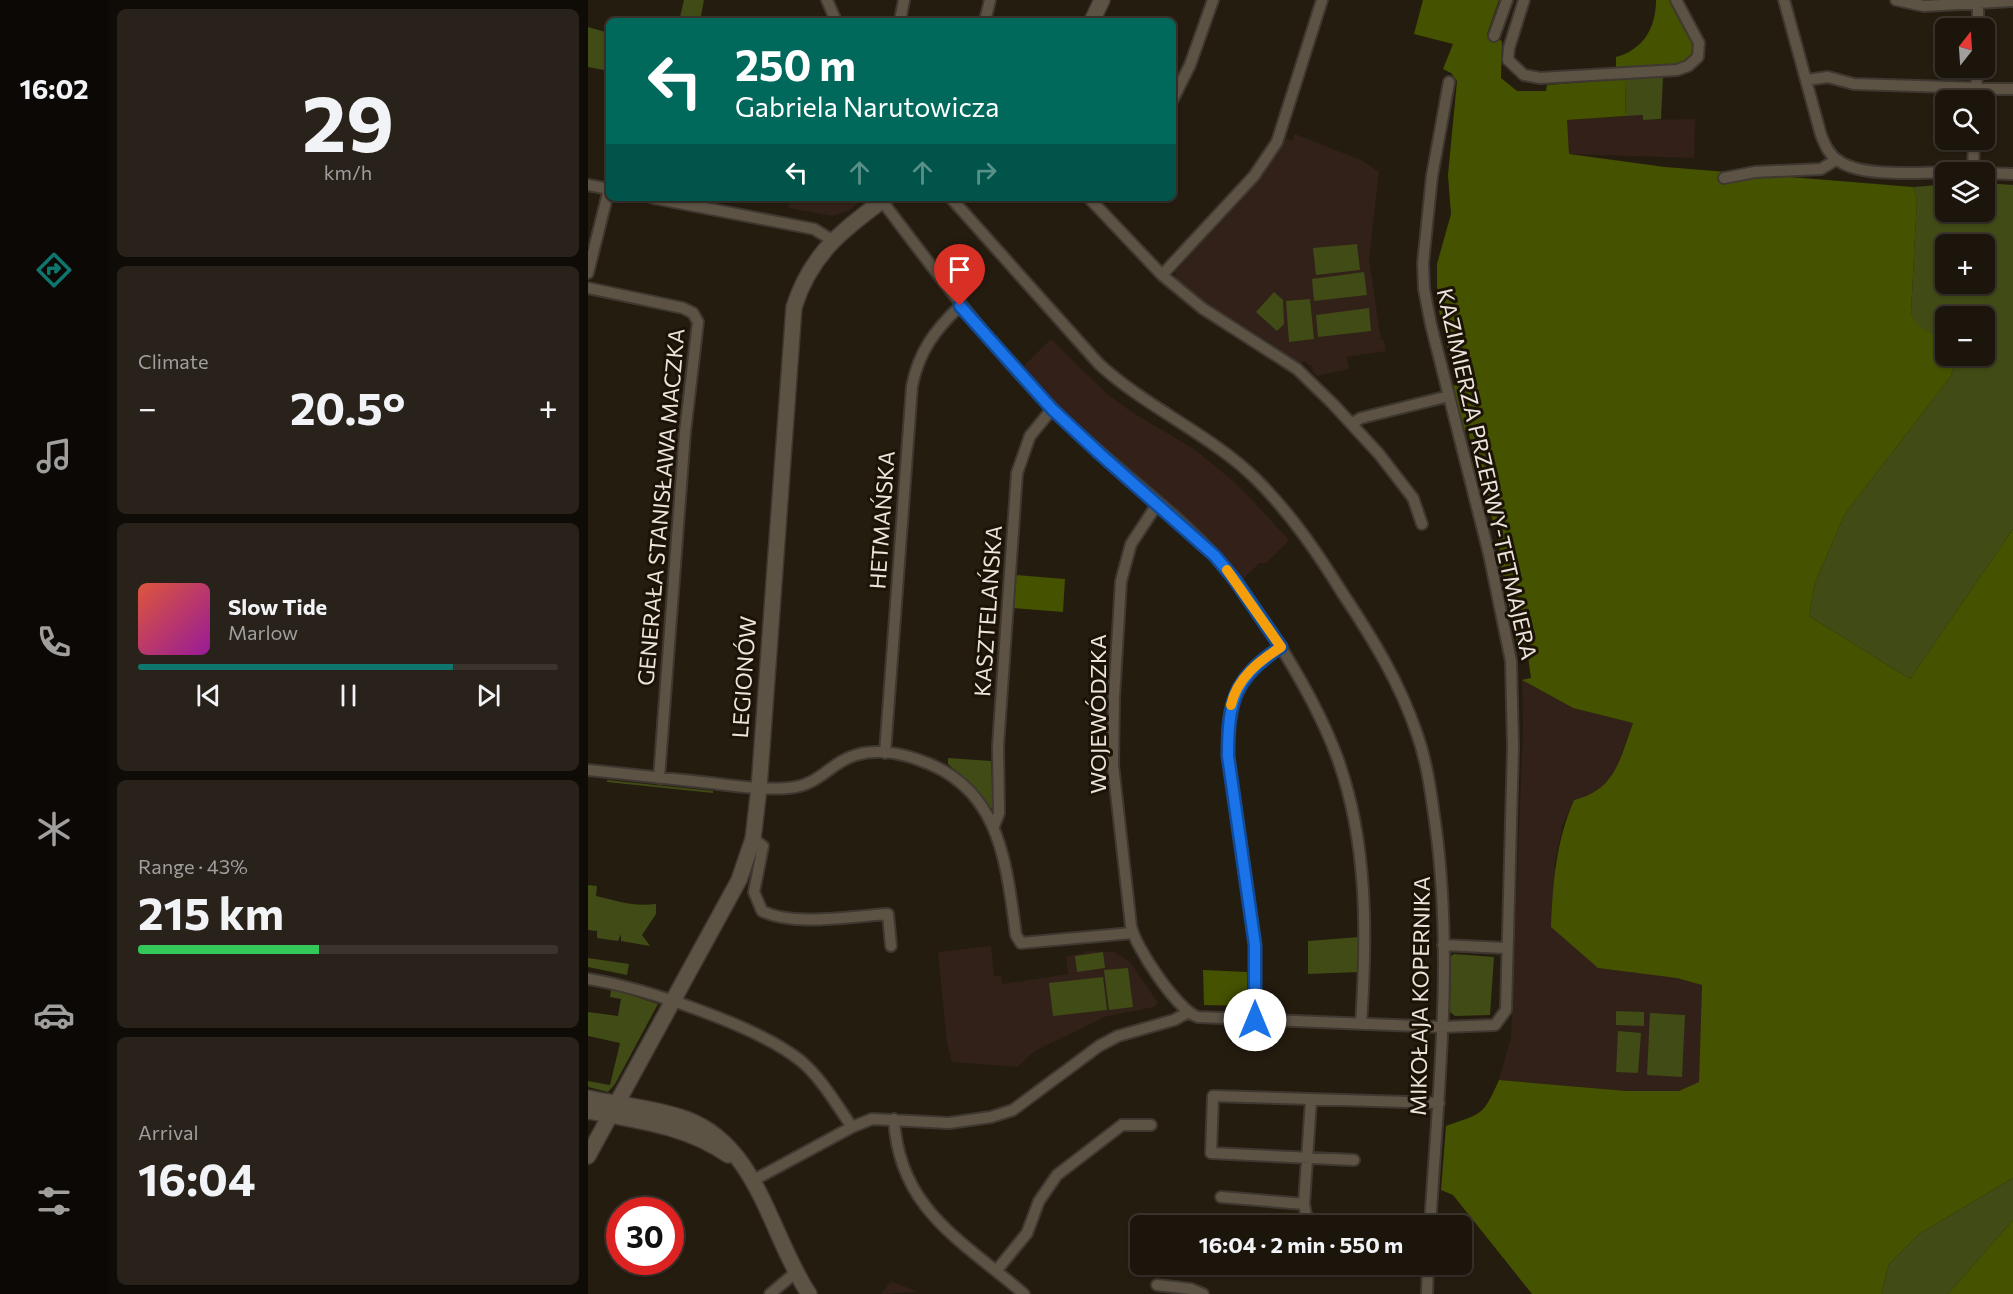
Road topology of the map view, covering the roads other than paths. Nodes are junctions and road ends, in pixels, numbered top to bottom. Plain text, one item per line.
1 (827, 0) edge
2 (904, 0) edge
3 (990, 0) edge
4 (1102, 0) edge
5 (1213, 0) edge
6 (1322, 0) edge
7 (1507, 0) edge
8 (1524, 0) edge
9 (1676, 0) edge
10 (1784, 0) edge
11 (1896, 0) edge
12 (1979, 1) edge
13 (2013, 2) edge
14 (835, 18) edge
15 (901, 18) edge
16 (986, 18) edge
17 (1093, 18) edge
18 (1978, 18) edge
19 (1494, 36) dead end
20 (1976, 78) edge
21 (1807, 80) junction
22 (1449, 82) dead end
23 (1976, 88) junction
24 (2013, 89) edge
25 (1176, 93) edge
26 (1836, 160) junction
27 (1935, 172) edge
28 (1995, 173) edge
29 (2013, 174) edge
30 (1724, 178) dead end
31 (588, 185) edge
32 (606, 188) edge
33 (606, 201) edge
34 (669, 201) edge
35 (881, 201) edge
36 (885, 201) edge
37 (954, 201) edge
38 (1092, 201) edge
39 (832, 240) junction
40 (588, 273) edge
41 (1161, 275) junction
42 (588, 288) edge
43 (960, 306) junction
44 (1449, 396) junction
45 (1052, 409) junction
46 (1353, 423) junction
47 (1158, 503) junction
48 (1422, 524) dead end
49 (1281, 647) junction
50 (885, 753) junction
51 (588, 770) edge
52 (659, 778) junction
53 (759, 788) junction
54 (994, 826) junction
55 (753, 839) junction
56 (1132, 933) junction
57 (1443, 945) junction
58 (891, 946) dead end
59 (1505, 948) junction
60 (588, 979) edge
61 (673, 1003) junction
62 (1187, 1013) junction
63 (1255, 1020) junction
64 (1361, 1024) junction
65 (1442, 1027) junction
66 (588, 1098) edge
67 (1311, 1100) junction
68 (1438, 1103) junction
69 (614, 1109) junction
70 (588, 1111) edge
71 (894, 1119) junction
72 (1151, 1125) dead end
73 (852, 1127) junction
74 (589, 1148) edge
75 (1308, 1158) junction
76 (1354, 1160) dead end
77 (748, 1174) junction
78 (1221, 1197) dead end
79 (1304, 1204) junction
80 (1306, 1215) edge
81 (1431, 1215) edge
82 (997, 1270) junction
83 (795, 1273) junction
84 (1428, 1275) edge
85 (1157, 1285) dead end
86 (770, 1294) edge
87 (809, 1294) edge
88 (1024, 1294) edge
89 (1203, 1294) edge
90 (1427, 1294) edge

1 - 14 street
2 - 15 street
3 - 16 street
4 - 17 street
5 - 25 street
6 - 41 street
7 - 19 street
8 - 9 street
10 - 21 street
11 - 12 street
12 - 13 street
12 - 18 street
20 - 23 street
21 - 23 street
21 - 26 street
22 - 44 street, KAZIMIERZA PRZERWY-TETMAJERA
23 - 24 street
26 - 27 street
26 - 30 street
28 - 29 street
31 - 32 street
33 - 40 street
34 - 39 street
35 - 39 street, LEGIONÓW
36 - 43 street
37 - 57 street, MIKOŁAJA KOPERNIKA
38 - 41 street
39 - 53 street, LEGIONÓW
41 - 46 street
42 - 52 street, GENERAŁA STANISŁAWA MACZKA
43 - 45 street
43 - 50 street, HETMAŃSKA
44 - 46 street
44 - 59 street, KAZIMIERZA PRZERWY-TETMAJERA
45 - 47 street
45 - 54 street, KASZTELAŃSKA
46 - 48 street
47 - 49 street
47 - 56 street, WOJEWÓDZKA
49 - 63 street
49 - 64 street
50 - 53 street
50 - 54 street
51 - 52 street
52 - 53 street
53 - 55 street, LEGIONÓW
54 - 56 street
55 - 58 street
55 - 61 street, LEGIONÓW
56 - 62 street
57 - 59 street
57 - 65 street, MIKOŁAJA KOPERNIKA
59 - 65 street, KAZIMIERZA PRZERWY-TETMAJERA
60 - 61 street
61 - 69 street, LEGIONÓW
61 - 73 street
62 - 63 street
62 - 71 street
63 - 64 street
64 - 65 street
65 - 68 street, MIKOŁAJA KOPERNIKA
66 - 69 street
67 - 68 street
67 - 75 street
67 - 75 street
68 - 81 street, MIKOŁAJA KOPERNIKA
69 - 70 street
69 - 74 street, LEGIONÓW
69 - 77 street
71 - 73 street
71 - 82 street
72 - 82 street
73 - 77 street
75 - 76 street
75 - 79 street
77 - 83 street
78 - 79 street
79 - 80 street
82 - 88 street
83 - 86 street
83 - 87 street
84 - 90 street
85 - 89 street

